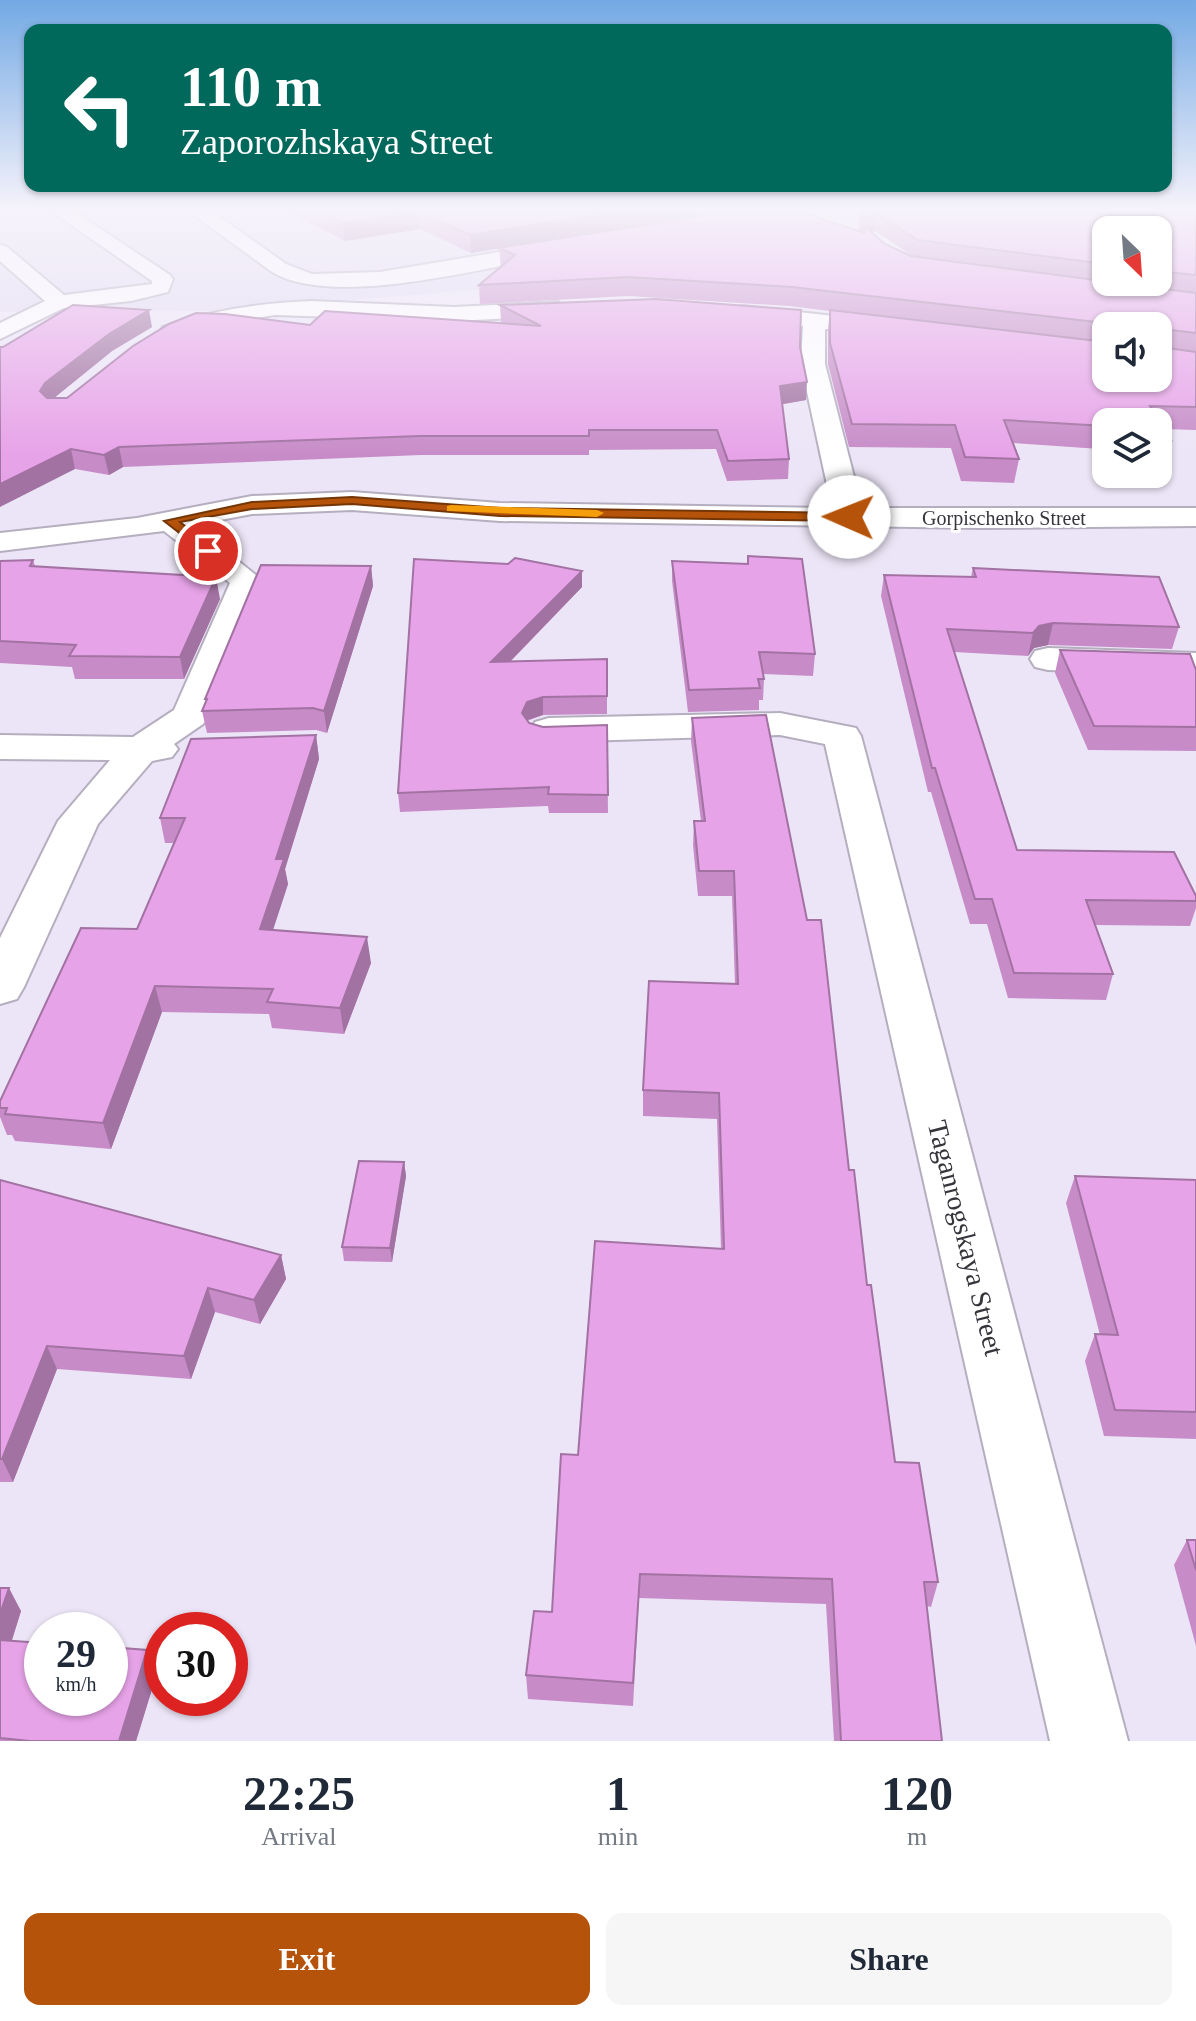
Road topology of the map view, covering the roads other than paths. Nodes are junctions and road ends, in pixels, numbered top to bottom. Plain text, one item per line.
1 (49, 293) edge
2 (139, 293) edge
3 (59, 302) junction
4 (582, 308) edge
5 (726, 311) edge
6 (814, 320) junction
7 (0, 332) edge
8 (914, 332) edge
9 (155, 339) edge
10 (849, 517) junction
11 (1196, 517) edge
12 (170, 521) junction
13 (0, 542) edge
14 (1048, 659) dead end
15 (1196, 664) edge
16 (544, 730) edge
17 (0, 747) edge
18 (214, 748) edge
19 (140, 750) junction
20 (0, 987) edge
21 (1089, 1741) edge

1 - 3 street
2 - 3 street
3 - 7 street
4 - 9 street
5 - 6 street
6 - 8 street
6 - 10 street
10 - 11 street, Gorpischenko Street
10 - 12 street, Gorpischenko Street
12 - 13 street, Gorpischenko Street
12 - 19 street
14 - 15 street
16 - 21 street, Taganrogskaya Street
17 - 19 street
18 - 19 street
19 - 20 street

